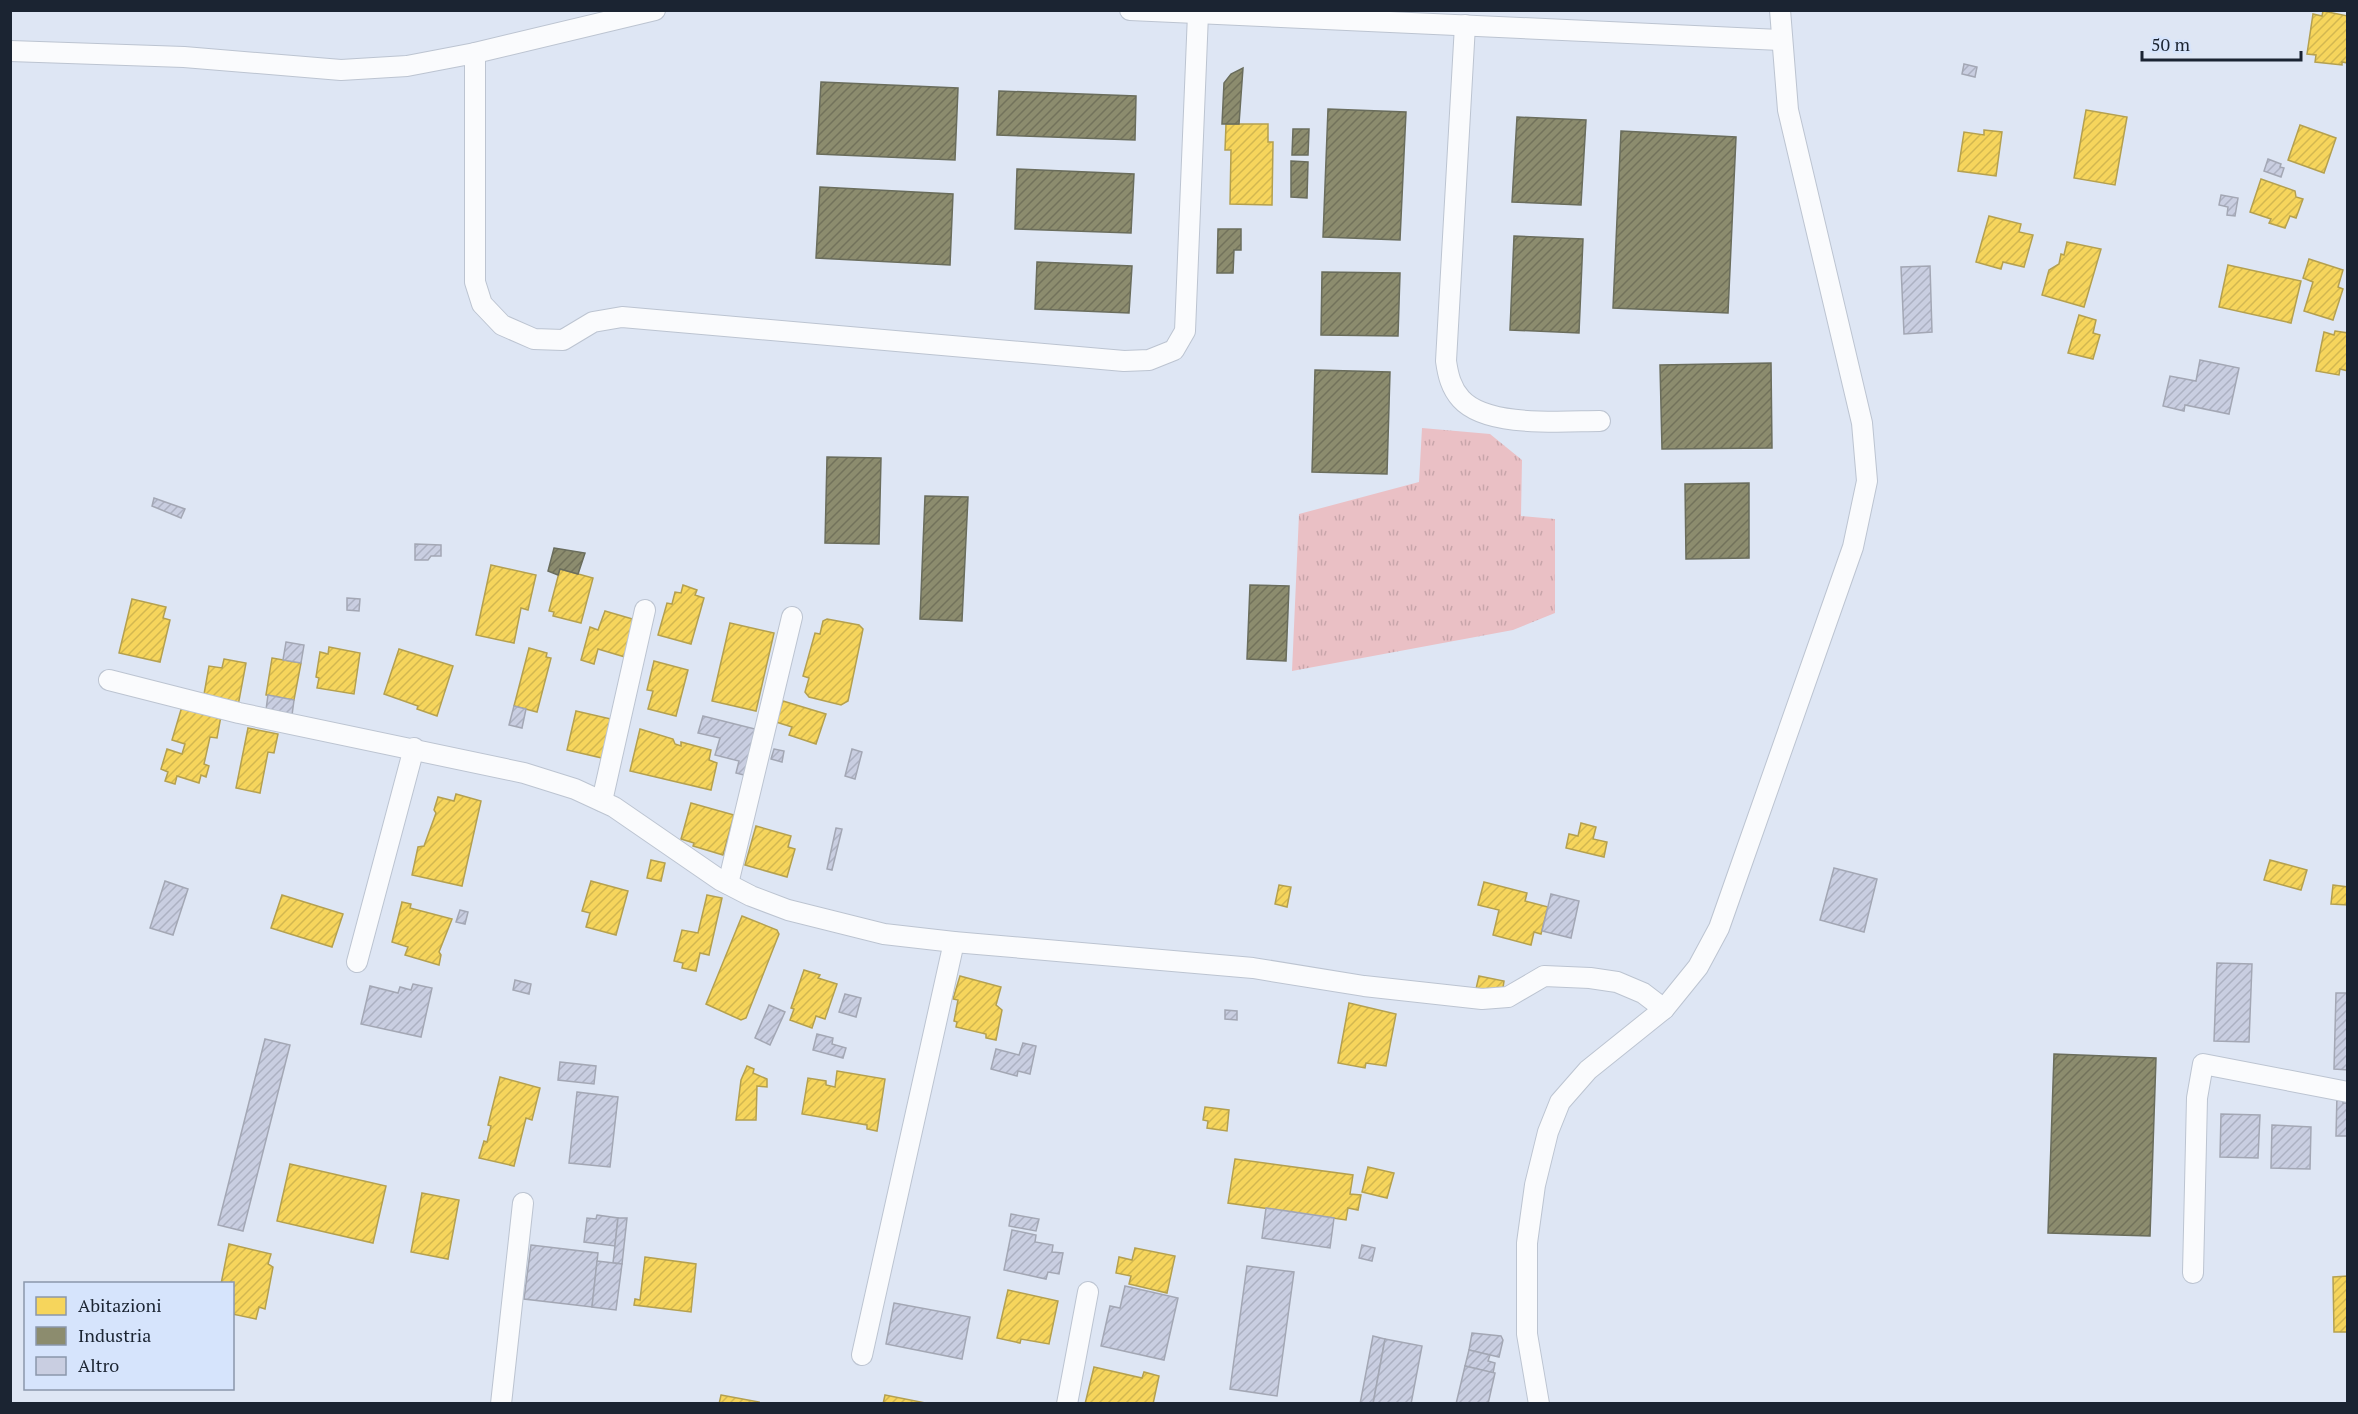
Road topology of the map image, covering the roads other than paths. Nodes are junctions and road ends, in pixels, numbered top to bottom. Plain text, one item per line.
1 (655, 10) edge
2 (1130, 10) edge
3 (1780, 10) edge
4 (1198, 14) junction
5 (1289, 14) edge
6 (1465, 26) junction
7 (1782, 40) junction
8 (10, 51) edge
9 (475, 53) junction
10 (1600, 421) dead end
11 (645, 610) dead end
12 (792, 617) dead end
13 (109, 680) dead end
14 (414, 748) junction
15 (602, 801) junction
16 (728, 884) junction
17 (954, 942) junction
18 (357, 962) dead end
19 (1664, 1009) junction
20 (2348, 1092) edge
21 (523, 1203) dead end
22 (2193, 1273) dead end
23 (1088, 1292) dead end
24 (862, 1355) dead end
25 (501, 1404) edge
26 (1067, 1404) edge
27 (1539, 1404) edge

1 - 9 street
2 - 4 street
3 - 7 street
4 - 5 street
4 - 9 street
5 - 6 street
6 - 7 street
6 - 10 street
7 - 19 street
8 - 9 street
11 - 15 street
12 - 16 street
13 - 14 street
14 - 15 street
14 - 18 street
15 - 16 street
16 - 17 street
17 - 19 street
17 - 24 street
19 - 27 street
20 - 22 street
21 - 25 street
23 - 26 street

